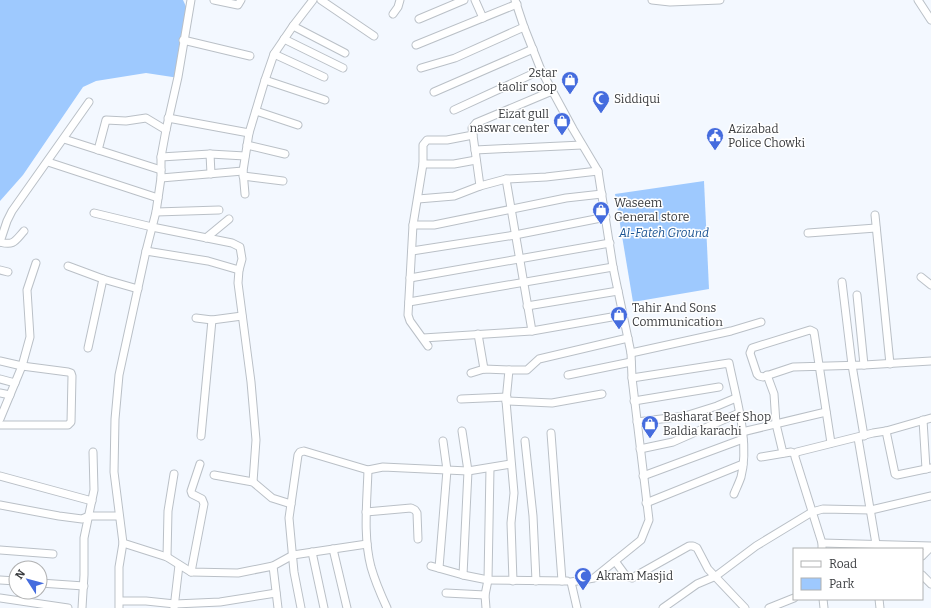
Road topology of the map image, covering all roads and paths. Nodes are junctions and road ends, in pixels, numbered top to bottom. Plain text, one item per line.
1 (191, 0) edge
2 (214, 0) edge
3 (241, 0) edge
4 (313, 0) edge
5 (321, 0) edge
6 (400, 0) edge
7 (464, 0) edge
8 (475, 0) edge
9 (652, 0) edge
10 (720, 0) edge
11 (918, 0) edge
12 (516, 2) edge
13 (393, 14) dead end
14 (483, 18) junction
15 (419, 19) dead end
16 (931, 20) edge
17 (293, 26) junction
18 (524, 27) junction
19 (374, 36) dead end
20 (284, 39) junction
21 (184, 40) junction
22 (416, 45) dead end
23 (533, 49) junction
24 (274, 54) junction
25 (345, 54) dead end
26 (250, 56) dead end
27 (344, 68) dead end
28 (421, 68) dead end
29 (541, 70) junction
30 (324, 77) dead end
31 (265, 80) junction
32 (552, 91) junction
33 (434, 92) dead end
34 (324, 100) dead end
35 (89, 102) dead end
36 (454, 110) dead end
37 (256, 111) junction
38 (168, 118) junction
39 (298, 125) dead end
40 (166, 130) junction
41 (249, 133) junction
42 (472, 135) junction
43 (64, 139) junction
44 (247, 145) junction
45 (582, 146) junction
46 (98, 150) junction
47 (475, 150) junction
48 (210, 154) junction
49 (285, 154) dead end
50 (245, 156) junction
51 (162, 157) junction
52 (476, 160) junction
53 (48, 162) junction
54 (424, 164) junction
55 (598, 171) junction
56 (243, 173) junction
57 (161, 174) junction
58 (211, 174) junction
59 (506, 179) junction
60 (283, 182) dead end
61 (480, 186) junction
62 (245, 194) dead end
63 (602, 194) junction
64 (158, 198) junction
65 (418, 199) junction
66 (511, 209) junction
67 (219, 210) dead end
68 (156, 212) junction
69 (94, 213) dead end
70 (875, 215) dead end
71 (606, 217) junction
72 (228, 219) dead end
73 (413, 225) junction
74 (152, 227) junction
75 (876, 228) junction
76 (24, 231) dead end
77 (808, 233) dead end
78 (515, 235) junction
79 (206, 238) junction
80 (0, 242) edge
81 (610, 244) junction
82 (146, 251) junction
83 (412, 251) junction
84 (519, 259) junction
85 (36, 262) dead end
86 (68, 266) dead end
87 (613, 267) junction
88 (0, 270) edge
89 (239, 270) junction
90 (8, 272) dead end
91 (921, 277) dead end
92 (410, 278) junction
93 (103, 279) junction
94 (842, 282) dead end
95 (524, 283) junction
96 (931, 285) edge
97 (138, 289) junction
98 (618, 291) junction
99 (857, 295) dead end
100 (409, 302) junction
101 (528, 306) junction
102 (623, 315) junction
103 (242, 316) junction
104 (196, 318) dead end
105 (212, 320) junction
106 (761, 322) dead end
107 (532, 332) junction
108 (478, 334) junction
109 (423, 338) junction
110 (628, 338) junction
111 (428, 346) dead end
112 (88, 348) dead end
113 (631, 353) junction
114 (0, 361) edge
115 (931, 361) edge
116 (631, 362) junction
117 (890, 364) junction
118 (852, 365) junction
119 (864, 365) junction
120 (22, 366) junction
121 (818, 366) junction
122 (484, 369) junction
123 (509, 370) junction
124 (471, 373) dead end
125 (568, 375) dead end
126 (767, 375) junction
127 (632, 378) junction
128 (0, 379) edge
129 (15, 382) junction
130 (719, 387) dead end
131 (0, 393) edge
132 (602, 394) dead end
133 (10, 395) junction
134 (461, 398) dead end
135 (736, 398) junction
136 (506, 399) junction
137 (634, 401) junction
138 (826, 412) junction
139 (739, 413) junction
140 (931, 418) edge
141 (0, 419) edge
142 (923, 420) junction
143 (637, 422) junction
144 (0, 424) edge
145 (776, 424) junction
146 (462, 431) dead end
147 (886, 431) junction
148 (551, 433) dead end
149 (201, 436) dead end
150 (743, 436) junction
151 (861, 437) junction
152 (443, 441) dead end
153 (524, 441) dead end
154 (831, 443) junction
155 (640, 449) junction
156 (93, 452) dead end
157 (783, 453) junction
158 (795, 454) junction
159 (760, 457) dead end
160 (200, 464) dead end
161 (511, 464) junction
162 (743, 464) junction
163 (490, 468) junction
164 (928, 468) edge
165 (368, 470) junction
166 (447, 470) junction
167 (468, 471) junction
168 (174, 474) dead end
169 (214, 475) dead end
170 (0, 476) edge
171 (643, 476) junction
172 (254, 482) junction
173 (734, 494) dead end
174 (931, 496) edge
175 (92, 501) junction
176 (646, 503) junction
177 (291, 504) junction
178 (0, 505) edge
179 (871, 510) junction
180 (366, 512) junction
181 (812, 512) junction
182 (89, 516) junction
183 (120, 516) junction
184 (418, 539) dead end
185 (123, 543) junction
186 (367, 544) junction
187 (822, 546) edge
188 (878, 546) edge
189 (931, 546) edge
190 (332, 549) junction
191 (0, 550) edge
192 (312, 552) junction
193 (52, 554) dead end
194 (293, 555) junction
195 (923, 555) edge
196 (167, 557) junction
197 (615, 561) junction
198 (179, 565) junction
199 (272, 566) junction
200 (431, 566) dead end
201 (439, 568) junction
202 (191, 572) junction
203 (463, 575) junction
204 (716, 576) junction
205 (923, 576) edge
206 (488, 580) junction
207 (513, 581) junction
208 (536, 581) junction
209 (562, 581) junction
210 (571, 582) junction
211 (48, 584) edge
212 (931, 584) edge
213 (84, 586) junction
214 (276, 593) junction
215 (446, 593) dead end
216 (485, 595) junction
217 (0, 598) edge
218 (793, 598) edge
219 (119, 604) edge
220 (174, 606) edge
221 (68, 608) edge
222 (82, 608) edge
223 (278, 608) edge
224 (301, 608) edge
225 (324, 608) edge
226 (347, 608) edge
227 (387, 608) edge
228 (486, 608) edge
229 (577, 608) edge
230 (663, 608) edge
231 (745, 608) edge
232 (769, 608) edge
233 (824, 608) edge
234 (829, 608) edge

1 - 21 street
2 - 3 street
4 - 17 street
5 - 19 street
6 - 13 street
7 - 15 street
8 - 14 street
9 - 10 street
11 - 16 street
12 - 14 street
12 - 18 street
14 - 22 street
17 - 20 street
17 - 25 street
18 - 23 street
18 - 28 street
20 - 24 street
20 - 27 street
21 - 26 street
21 - 38 street
23 - 29 street
23 - 33 street
24 - 30 street
24 - 31 street
29 - 32 street
29 - 36 street
31 - 34 street
31 - 37 street
32 - 42 street
32 - 45 street
35 - 43 street
37 - 39 street
37 - 41 street
38 - 40 street
38 - 41 street
40 - 46 street
40 - 51 street
41 - 44 street
42 - 47 street
42 - 54 street
43 - 46 street
43 - 53 street
44 - 49 street
44 - 50 street
45 - 47 street
45 - 55 street
46 - 57 street
47 - 52 street
48 - 50 street
48 - 51 street
48 - 58 street
50 - 56 street
51 - 57 street
52 - 54 street
52 - 61 street
53 - 64 street
53 - 80 street
54 - 65 street
55 - 59 street
55 - 63 street
56 - 58 street
56 - 60 street
56 - 62 street
57 - 58 street
57 - 64 street
59 - 61 street
59 - 66 street
61 - 65 street
63 - 66 street
63 - 71 street
64 - 68 street
65 - 73 street
66 - 73 street
66 - 78 street
67 - 68 street
68 - 74 street
69 - 74 street
70 - 75 street
71 - 78 street
71 - 81 street
72 - 79 street
73 - 83 street
74 - 79 street
74 - 82 street
75 - 77 street
75 - 117 street
76 - 80 street
78 - 83 street
78 - 84 street
79 - 89 street
81 - 84 street
81 - 87 street
82 - 89 street
82 - 97 street
83 - 92 street
84 - 92 street
84 - 95 street
85 - 120 street
86 - 93 street
87 - 95 street
87 - 98 street
88 - 90 street
89 - 103 street
91 - 96 street
92 - 100 street
93 - 97 street
93 - 112 street
94 - 118 street
95 - 100 street
95 - 101 street
97 - 183 street
98 - 101 street
98 - 102 street
99 - 119 street
100 - 109 street
101 - 107 street
102 - 107 street
102 - 110 street
103 - 105 street
103 - 172 street
104 - 105 street
105 - 149 street
106 - 113 street
107 - 108 street
108 - 109 street
108 - 122 street
109 - 111 street
110 - 113 street
110 - 123 street
113 - 116 street
114 - 120 street
115 - 117 street
116 - 125 street
116 - 127 street
117 - 119 street
118 - 119 street
118 - 121 street
118 - 151 street
120 - 129 street
120 - 144 street
121 - 126 street
121 - 126 street
121 - 138 street
122 - 123 street
122 - 124 street
123 - 136 street
126 - 145 street
127 - 135 street
127 - 137 street
128 - 129 street
129 - 133 street
130 - 137 street
131 - 133 street
132 - 136 street
133 - 141 street
134 - 136 street
135 - 139 street
135 - 143 street
136 - 161 street
137 - 143 street
138 - 145 street
138 - 154 street
139 - 150 street
139 - 155 street
140 - 142 street
142 - 147 street
142 - 164 street
143 - 155 street
145 - 150 street
145 - 157 street
146 - 167 street
147 - 151 street
147 - 164 street
148 - 209 street
150 - 162 street
150 - 171 street
151 - 154 street
151 - 179 street
152 - 166 street
153 - 208 street
154 - 158 street
155 - 171 street
156 - 175 street
157 - 158 street
157 - 159 street
158 - 181 street
160 - 202 street
161 - 163 street
161 - 207 street
162 - 173 street
162 - 176 street
163 - 167 street
163 - 206 street
165 - 166 street
165 - 177 street
165 - 180 street
166 - 167 street
166 - 201 street
167 - 203 street
168 - 196 street
169 - 172 street
170 - 175 street
171 - 176 street
172 - 177 street
174 - 179 street
175 - 182 street
176 - 197 street
177 - 194 street
178 - 182 street
179 - 181 street
179 - 188 street
180 - 184 street
180 - 186 street
181 - 187 street
181 - 204 street
182 - 183 street
182 - 213 street
183 - 185 street
185 - 196 street
185 - 219 street
186 - 190 street
186 - 227 street
187 - 188 street
188 - 189 street
189 - 195 street
190 - 192 street
190 - 226 street
191 - 193 street
192 - 194 street
192 - 225 street
194 - 199 street
194 - 224 street
196 - 198 street
197 - 204 street
197 - 210 street
198 - 202 street
198 - 220 street
199 - 202 street
199 - 214 street
200 - 201 street
201 - 203 street
203 - 206 street
204 - 230 street
204 - 231 street
205 - 212 street
206 - 207 street
206 - 216 street
207 - 208 street
208 - 209 street
209 - 210 street
210 - 229 street
211 - 213 street
213 - 222 street
214 - 220 street
214 - 223 street
215 - 216 street
216 - 228 street
217 - 221 street
218 - 232 street
219 - 220 street
233 - 234 street

